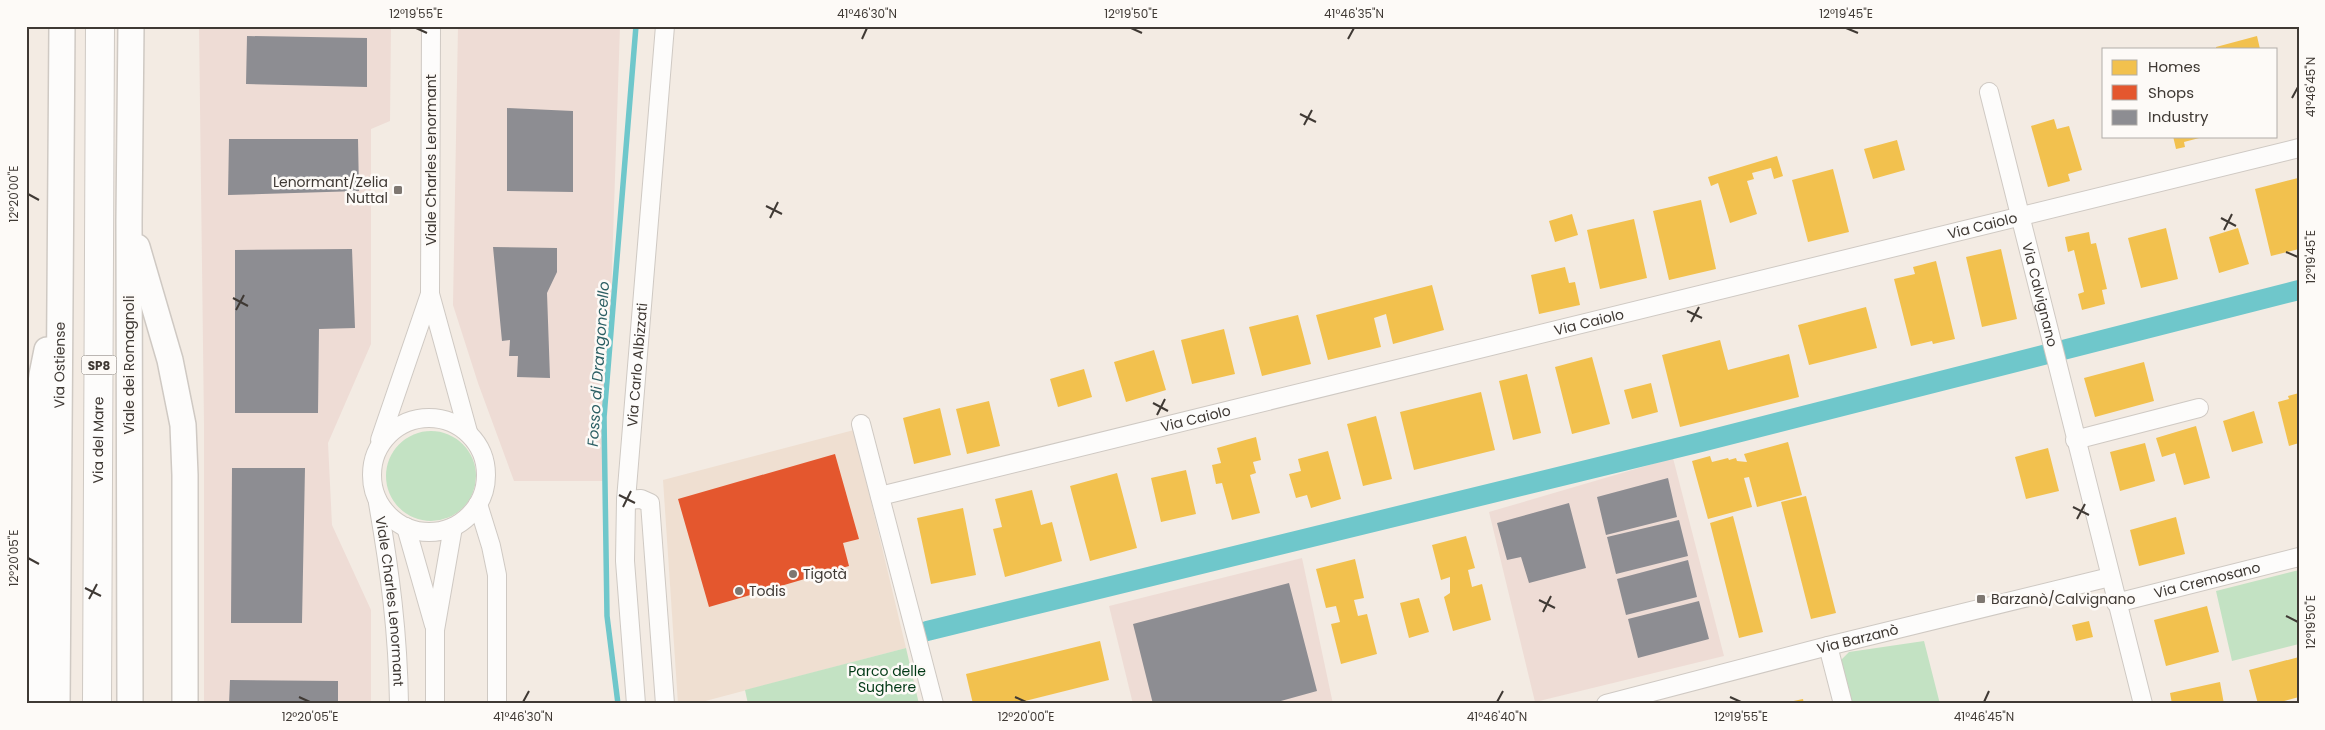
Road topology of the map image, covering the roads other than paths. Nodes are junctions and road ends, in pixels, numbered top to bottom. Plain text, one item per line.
1 (62, 26) edge
2 (100, 26) edge
3 (131, 26) edge
4 (431, 26) edge
5 (665, 26) edge
6 (1989, 92) dead end
7 (2299, 148) edge
8 (2020, 217) junction
9 (129, 220) junction
10 (430, 294) junction
11 (59, 306) junction
12 (2199, 408) dead end
13 (861, 424) dead end
14 (468, 432) junction
15 (2075, 440) junction
16 (376, 450) junction
17 (880, 496) junction
18 (377, 500) junction
19 (626, 500) junction
20 (478, 504) junction
21 (406, 527) junction
22 (453, 527) junction
23 (2299, 556) edge
24 (2110, 577) junction
25 (2116, 603) junction
26 (435, 630) junction
27 (1828, 646) junction
28 (435, 698) edge
29 (1637, 700) edge
30 (34, 704) edge
31 (57, 704) edge
32 (97, 704) edge
33 (130, 704) edge
34 (186, 704) edge
35 (398, 704) edge
36 (497, 704) edge
37 (636, 704) edge
38 (665, 704) edge
39 (934, 704) edge
40 (1606, 704) edge
41 (1843, 704) edge
42 (2143, 704) edge

1 - 11 main road, Via Ostiense
2 - 32 main road, Via del Mare / SP8
3 - 9 main road, Viale dei Romagnoli
4 - 10 street, Viale Charles Lenormant
5 - 19 street, Via Carlo Albizzati
6 - 8 street, Via Calvignano
7 - 8 street, Via Caiolo
8 - 15 street, Via Calvignano
8 - 17 street, Via Caiolo
9 - 33 main road, Viale dei Romagnoli
9 - 34 main road
10 - 14 street, Viale Charles Lenormant
10 - 16 street, Viale Charles Lenormant
11 - 30 main road
11 - 31 main road, Via Ostiense
12 - 15 street
13 - 17 street
14 - 16 street
14 - 20 street
15 - 24 street, Via Calvignano
16 - 18 street
17 - 39 street
18 - 21 street
18 - 35 street, Viale Charles Lenormant
19 - 37 street, Via Carlo Albizzati
19 - 38 street
20 - 22 street
20 - 36 street
21 - 22 street
21 - 26 street
22 - 26 street
23 - 25 street, Via Cremosano
24 - 25 street, Via Calvignano
24 - 27 street, Via Barzanò
25 - 42 street, Via Calvignano
26 - 28 street
27 - 29 street, Via Barzanò
27 - 41 street
29 - 40 street, Via Barzanò

